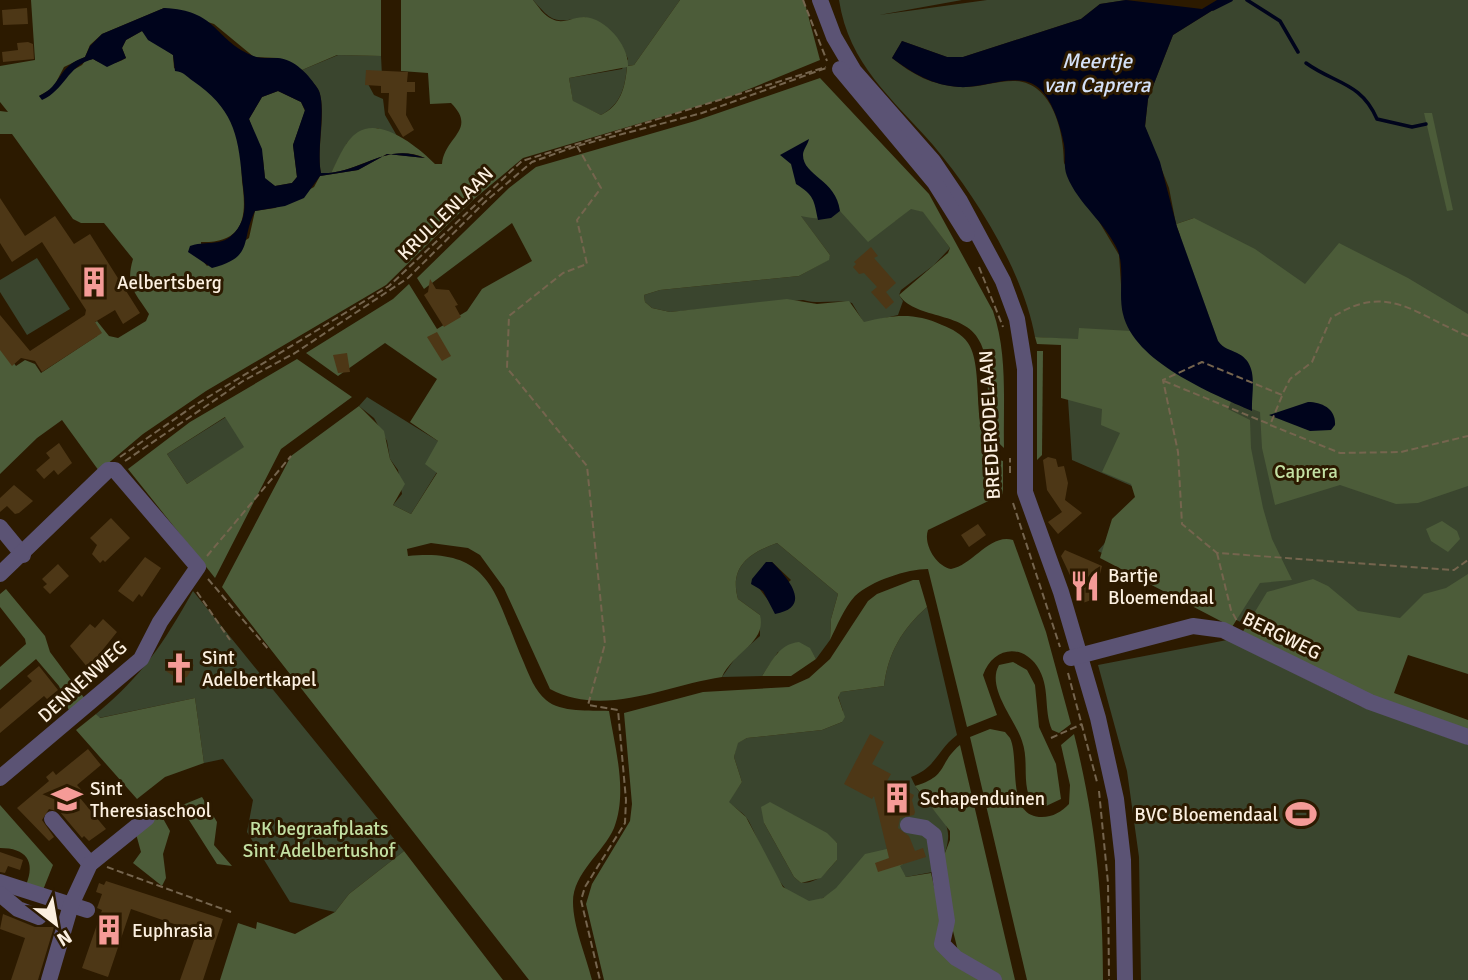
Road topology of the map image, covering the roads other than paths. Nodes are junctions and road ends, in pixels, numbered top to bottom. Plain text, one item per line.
1 (810, 0) edge
2 (820, 0) edge
3 (841, 61) junction
4 (0, 527) edge
5 (23, 555) junction
6 (0, 574) edge
7 (1069, 658) junction
8 (1091, 725) junction
9 (1468, 737) edge
10 (0, 778) edge
11 (147, 818) dead end
12 (52, 819) dead end
13 (908, 825) dead end
14 (92, 863) junction
15 (0, 882) edge
16 (0, 894) edge
17 (71, 905) junction
18 (88, 910) dead end
19 (39, 917) dead end
20 (49, 980) edge
21 (994, 980) edge
22 (1114, 980) edge
23 (1125, 980) edge

1 - 3 street, BREDERODELAAN
2 - 3 street, BREDERODELAAN
3 - 7 street, BREDERODELAAN
4 - 5 street
5 - 6 street
5 - 10 street, DENNENWEG
7 - 8 street, BREDERODELAAN
7 - 9 street, BERGWEG
8 - 22 street, BREDERODELAAN
8 - 23 street, BREDERODELAAN
11 - 14 street
12 - 14 street
13 - 21 street
14 - 17 street
15 - 17 street
16 - 19 street
17 - 18 street
17 - 20 street

